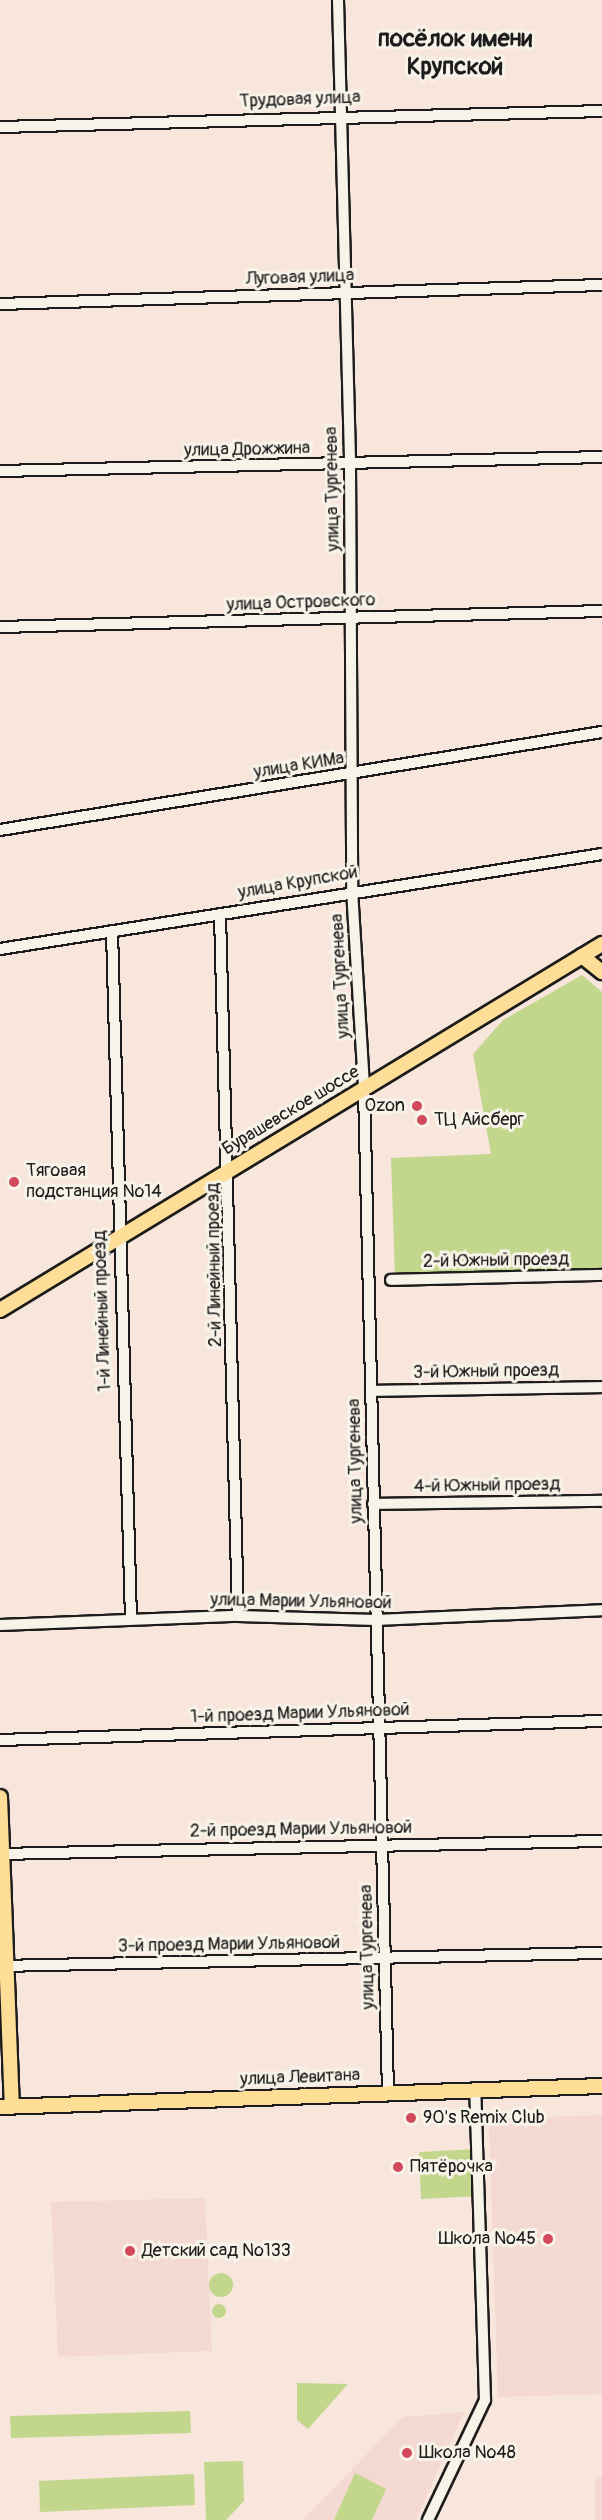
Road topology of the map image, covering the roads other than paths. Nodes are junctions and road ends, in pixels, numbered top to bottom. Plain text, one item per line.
1 (338, 0) edge
2 (602, 111) edge
3 (341, 115) junction
4 (0, 127) edge
5 (602, 285) edge
6 (347, 293) junction
7 (0, 304) edge
8 (602, 457) edge
9 (350, 464) junction
10 (0, 471) edge
11 (602, 611) edge
12 (351, 618) junction
13 (0, 627) edge
14 (602, 732) edge
15 (351, 774) junction
16 (0, 830) edge
17 (602, 854) edge
18 (352, 890) junction
19 (220, 914) junction
20 (112, 931) junction
21 (602, 944) edge
22 (0, 949) edge
23 (582, 956) junction
24 (602, 972) edge
25 (364, 1089) junction
26 (229, 1170) junction
27 (117, 1238) junction
28 (602, 1275) edge
29 (391, 1280) dead end
30 (0, 1311) edge
31 (602, 1387) edge
32 (371, 1391) junction
33 (602, 1501) edge
34 (373, 1504) junction
35 (602, 1610) edge
36 (238, 1616) junction
37 (131, 1618) junction
38 (376, 1620) junction
39 (0, 1625) edge
40 (602, 1721) edge
41 (379, 1728) junction
42 (0, 1740) edge
43 (0, 1797) edge
44 (602, 1841) edge
45 (382, 1844) junction
46 (1, 1854) edge
47 (602, 1953) edge
48 (384, 1958) junction
49 (3, 1966) edge
50 (602, 2086) edge
51 (475, 2090) junction
52 (388, 2093) junction
53 (6, 2107) edge
54 (428, 2520) edge

1 - 3 street, улица Тургенева
2 - 3 street, Трудовая улица
3 - 4 street, Трудовая улица
3 - 6 street, улица Тургенева
5 - 6 street, Луговая улица
6 - 7 street, Луговая улица
6 - 9 street, улица Тургенева
8 - 9 street, улица Дрожжина
9 - 10 street, улица Дрожжина
9 - 12 street, улица Тургенева
11 - 12 street, улица Островского
12 - 13 street, улица Островского
12 - 15 street, улица Тургенева
14 - 15 street, улица КИМа
15 - 16 street, улица КИМа
15 - 18 street, улица Тургенева
17 - 18 street, улица Крупской
18 - 19 street, улица Крупской
18 - 25 street, улица Тургенева
19 - 20 street, улица Крупской
19 - 26 street, 2-й Линейный проезд
20 - 22 street, улица Крупской
20 - 27 street, 1-й Линейный проезд
21 - 23 main road, Бурашевское шоссе
23 - 24 main road
23 - 25 main road, Бурашевское шоссе
25 - 26 main road, Бурашевское шоссе
25 - 32 street, улица Тургенева
26 - 27 main road, Бурашевское шоссе
26 - 36 street, 2-й Линейный проезд
27 - 30 main road, Бурашевское шоссе
27 - 37 street, 1-й Линейный проезд
28 - 29 street, 2-й Южный проезд
31 - 32 street, 3-й Южный проезд
32 - 34 street, улица Тургенева
33 - 34 street, 4-й Южный проезд
34 - 38 street, улица Тургенева
35 - 38 street, улица Марии Ульяновой
36 - 37 street, улица Марии Ульяновой
36 - 38 street, улица Марии Ульяновой
37 - 39 street, улица Марии Ульяновой
38 - 41 street, улица Тургенева
40 - 41 street, 1-й проезд Марии Ульяновой
41 - 42 street, 1-й проезд Марии Ульяновой
41 - 45 street, улица Тургенева
43 - 46 main road
44 - 45 street, 2-й проезд Марии Ульяновой
45 - 46 street, 2-й проезд Марии Ульяновой
45 - 48 street, улица Тургенева
46 - 49 main road
47 - 48 street, 3-й проезд Марии Ульяновой
48 - 49 street, 3-й проезд Марии Ульяновой
48 - 52 street, улица Тургенева
49 - 53 main road
50 - 51 main road, улица Левитана
51 - 52 main road, улица Левитана
51 - 54 street
52 - 53 main road, улица Левитана

